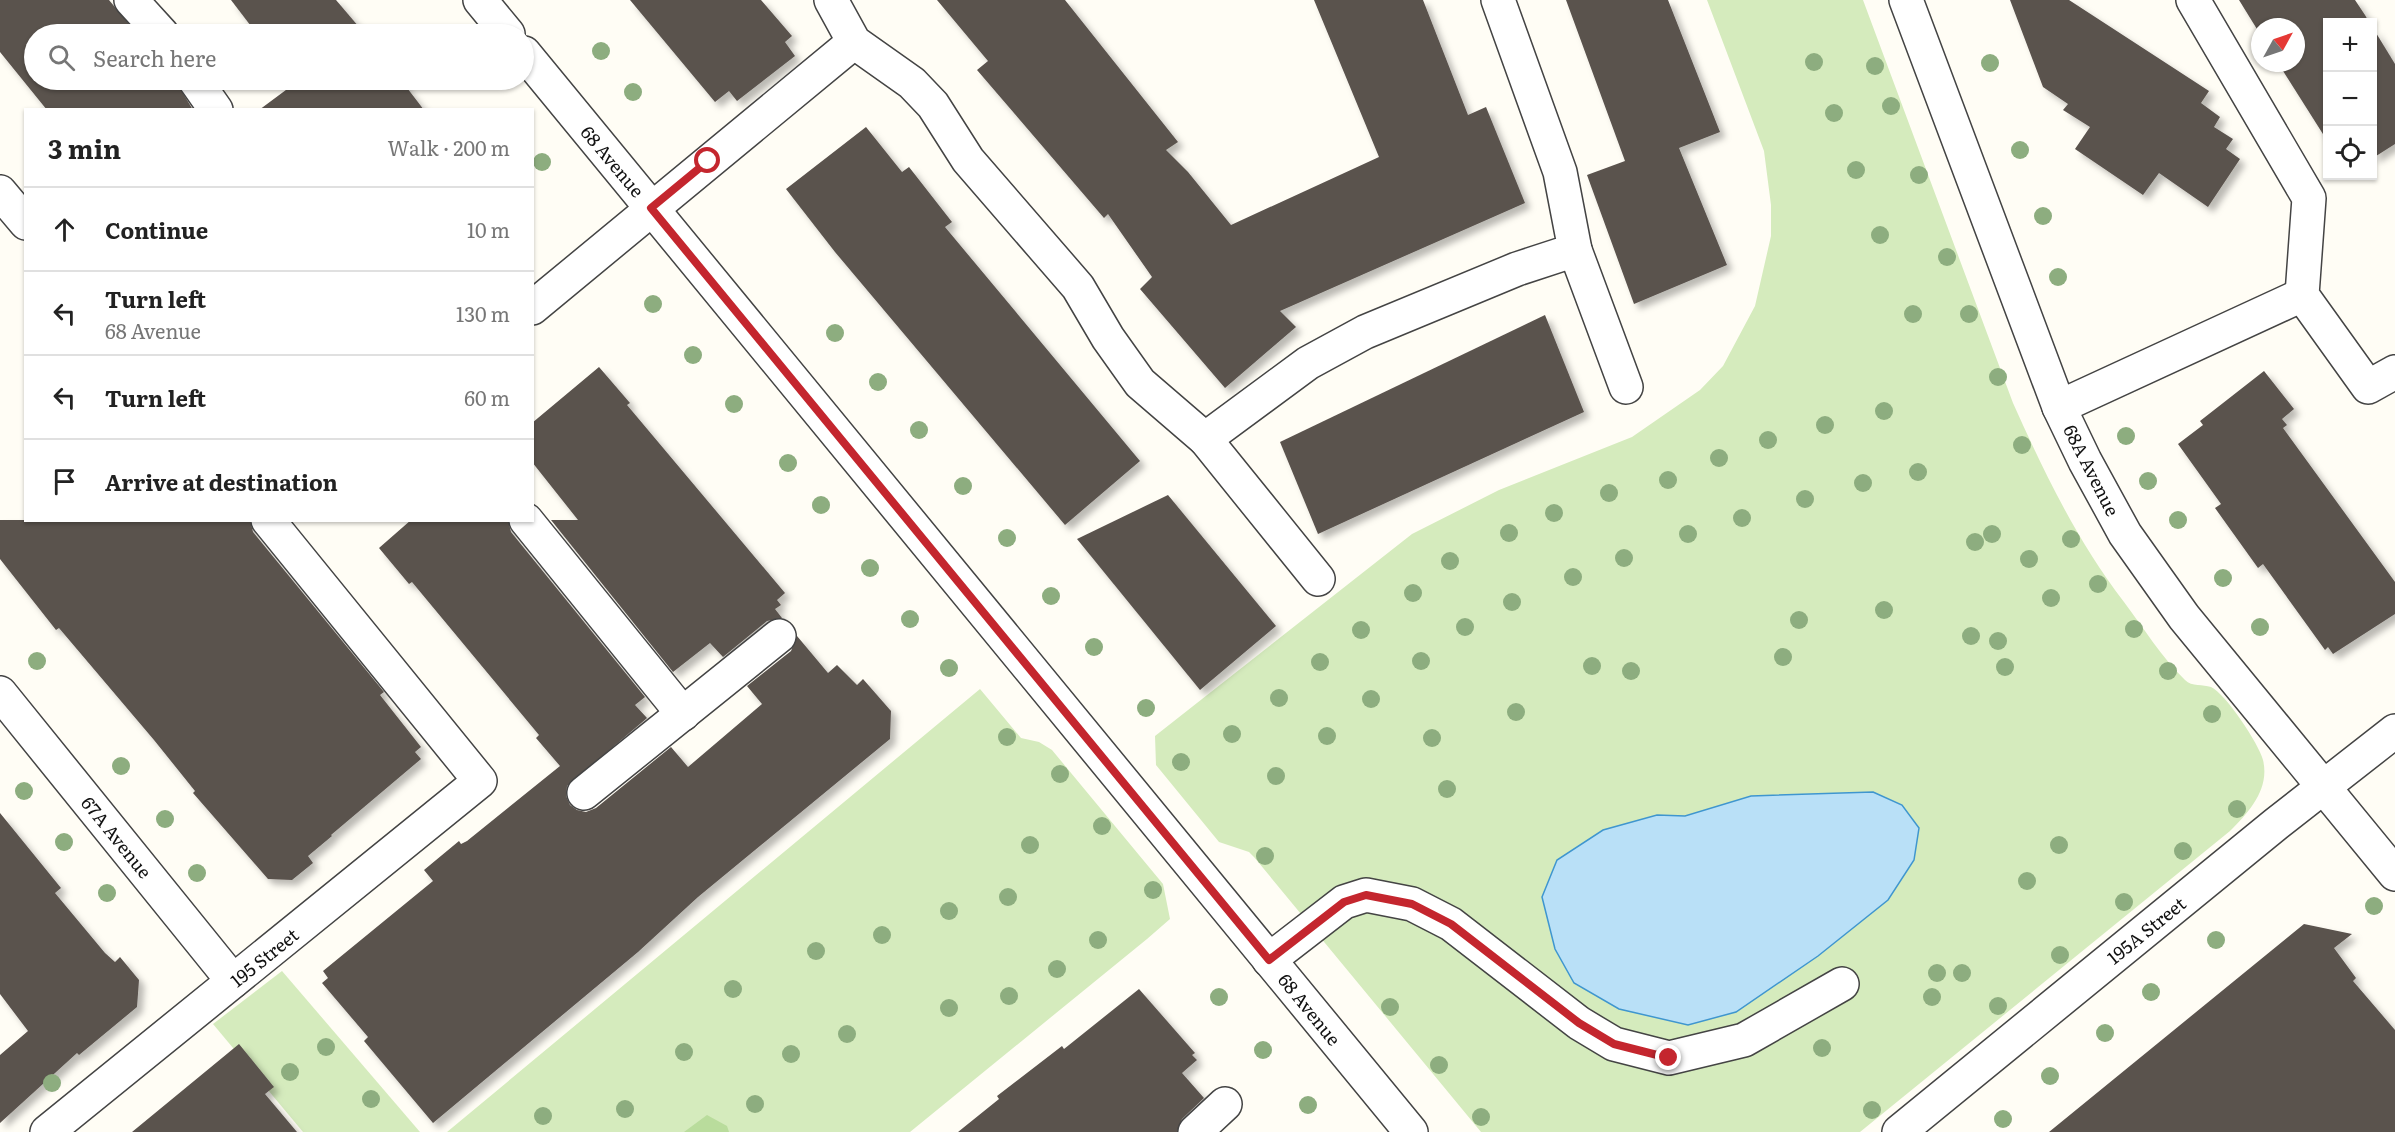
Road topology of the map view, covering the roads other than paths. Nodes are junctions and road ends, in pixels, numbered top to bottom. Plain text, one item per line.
1 (131, 0) edge
2 (480, 0) edge
3 (831, 0) edge
4 (1498, 0) edge
5 (1906, 0) edge
6 (2193, 0) edge
7 (153, 24) edge
8 (500, 24) edge
9 (855, 42) junction
10 (534, 65) edge
11 (202, 90) edge
12 (215, 108) edge
13 (0, 192) edge
14 (651, 208) junction
15 (24, 221) edge
16 (1575, 250) junction
17 (2302, 295) junction
18 (534, 306) edge
19 (2395, 372) edge
20 (1626, 387) dead end
21 (2060, 407) junction
22 (1205, 439) junction
23 (270, 522) edge
24 (528, 522) edge
25 (1318, 579) dead end
26 (779, 636) dead end
27 (0, 693) edge
28 (683, 714) junction
29 (2395, 731) edge
30 (2323, 787) junction
31 (584, 793) dead end
32 (2395, 874) edge
33 (1269, 960) junction
34 (233, 981) junction
35 (1842, 984) dead end
36 (1225, 1104) dead end
37 (47, 1132) edge
38 (1195, 1132) edge
39 (1411, 1132) edge
40 (1899, 1132) edge

1 - 7 street
2 - 8 street
3 - 9 street
4 - 16 street
5 - 21 street, 68A Avenue
6 - 17 street
9 - 14 street
9 - 22 street
10 - 14 street, 68 Avenue
11 - 12 street
13 - 15 street
14 - 18 street
14 - 33 street, 68 Avenue
16 - 20 street
16 - 22 street
17 - 19 street
17 - 21 street
21 - 30 street, 68A Avenue
22 - 25 street
23 - 34 street, 195 Street
24 - 28 street
26 - 28 street
27 - 34 street, 67A Avenue
28 - 31 street
29 - 30 street, 195A Street
30 - 32 street, 68A Avenue
30 - 40 street, 195A Street
33 - 35 street
33 - 39 street, 68 Avenue
34 - 37 street, 195 Street
36 - 38 street

